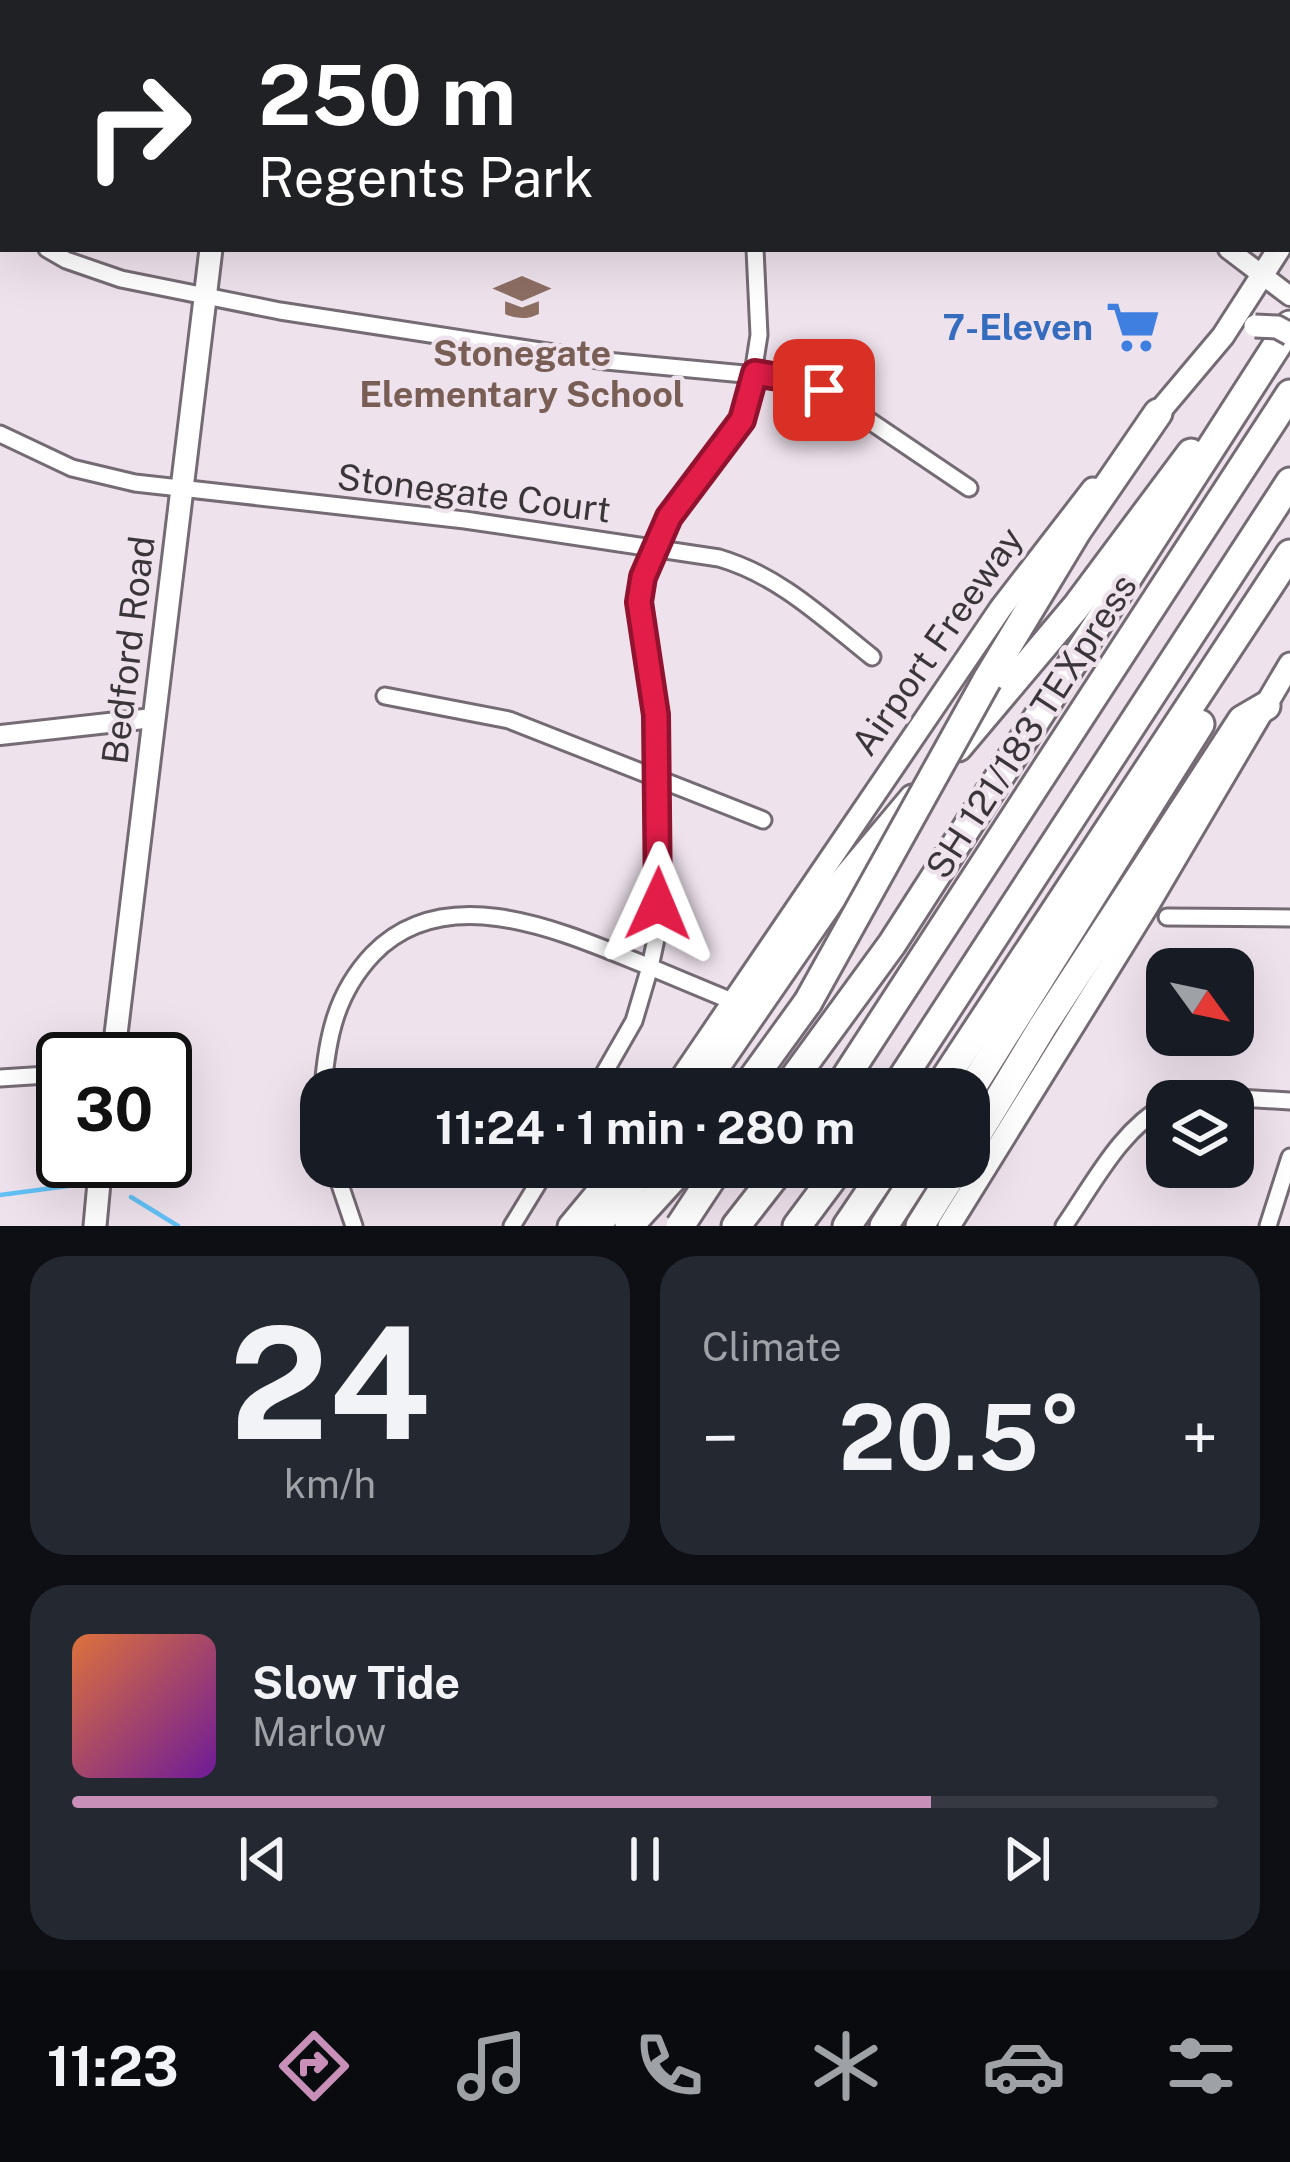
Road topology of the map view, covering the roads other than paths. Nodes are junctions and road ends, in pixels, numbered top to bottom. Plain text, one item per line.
1 (52, 252) edge
2 (211, 252) edge
3 (754, 252) edge
4 (1231, 252) edge
5 (1282, 252) edge
6 (1261, 278) junction
7 (205, 296) junction
8 (1290, 296) edge
9 (1290, 330) edge
10 (1223, 336) junction
11 (755, 373) junction
12 (1287, 398) edge
13 (1241, 405) junction
14 (1158, 413) junction
15 (0, 434) edge
16 (1290, 482) edge
17 (181, 488) junction
18 (969, 488) dead end
19 (655, 547) junction
20 (1290, 554) edge
21 (1231, 644) junction
22 (872, 657) dead end
23 (1290, 664) edge
24 (385, 696) dead end
25 (1266, 706) junction
26 (153, 718) junction
27 (0, 735) edge
28 (658, 778) junction
29 (763, 820) dead end
30 (1167, 917) dead end
31 (1290, 918) edge
32 (650, 967) junction
33 (734, 1002) junction
34 (808, 1002) junction
35 (115, 1032) edge
36 (327, 1068) edge
37 (607, 1068) edge
38 (688, 1068) edge
39 (714, 1068) edge
40 (760, 1068) edge
41 (776, 1068) edge
42 (801, 1068) edge
43 (852, 1068) edge
44 (910, 1068) edge
45 (952, 1068) edge
46 (984, 1068) edge
47 (36, 1076) edge
48 (0, 1078) edge
49 (1254, 1098) edge
50 (1290, 1100) edge
51 (990, 1113) edge
52 (1146, 1120) edge
53 (1290, 1157) edge
54 (99, 1188) edge
55 (341, 1188) edge
56 (535, 1188) edge
57 (601, 1188) edge
58 (628, 1188) edge
59 (664, 1188) edge
60 (705, 1188) edge
61 (766, 1188) edge
62 (825, 1188) edge
63 (873, 1188) edge
64 (908, 1188) edge
65 (944, 1188) edge
66 (95, 1226) edge
67 (354, 1226) edge
68 (512, 1226) edge
69 (569, 1226) edge
70 (596, 1226) edge
71 (629, 1226) edge
72 (676, 1226) edge
73 (736, 1226) edge
74 (797, 1226) edge
75 (847, 1226) edge
76 (884, 1226) edge
77 (920, 1226) edge
78 (949, 1226) edge
79 (1064, 1226) edge
80 (1268, 1226) edge

1 - 7 street
2 - 7 main road, Bedford Road
3 - 11 street
4 - 6 street
5 - 6 main road, Airport Freeway
6 - 8 street
6 - 10 main road, Airport Freeway
7 - 11 street
7 - 17 main road, Bedford Road
9 - 10 main road, bridge
9 - 13 highway
10 - 14 main road, Airport Freeway
11 - 18 street
11 - 19 street
12 - 43 highway, SH 121/183 TEXpress
13 - 39 highway
13 - 42 highway
14 - 33 main road, Airport Freeway
14 - 34 highway, bridge
15 - 17 street, Stonegate Court
16 - 44 highway
17 - 19 street, Stonegate Court
17 - 26 main road, Bedford Road
19 - 22 street, Stonegate Court
19 - 28 street
20 - 21 highway
21 - 45 highway
21 - 46 highway
23 - 25 main road
24 - 28 street
25 - 51 highway
25 - 78 main road
26 - 27 street
26 - 35 main road, Bedford Road
28 - 29 street
28 - 32 street
30 - 31 street
32 - 33 street
32 - 36 street
32 - 37 street
33 - 38 main road, Airport Freeway
34 - 40 highway
34 - 41 highway
47 - 48 street
49 - 50 street
52 - 79 street
53 - 80 street
54 - 66 main road
55 - 67 street
56 - 68 street
57 - 69 main road
58 - 70 highway
59 - 71 highway
60 - 72 highway, bridge
61 - 73 highway
62 - 74 highway
63 - 75 highway
64 - 76 highway
65 - 77 highway

